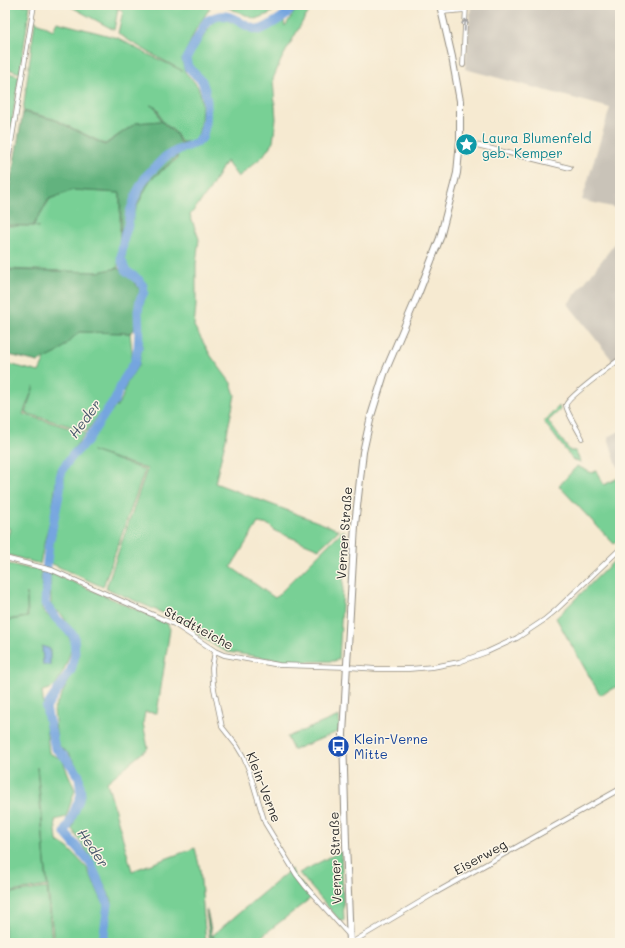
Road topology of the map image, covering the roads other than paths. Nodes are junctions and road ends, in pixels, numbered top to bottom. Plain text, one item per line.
1 (34, 5) edge
2 (440, 5) edge
3 (466, 5) edge
4 (466, 10) junction
5 (442, 12) junction
6 (463, 65) dead end
7 (460, 141) junction
8 (570, 168) dead end
9 (5, 180) edge
10 (620, 359) edge
11 (582, 438) dead end
12 (620, 549) edge
13 (5, 558) edge
14 (215, 650) junction
15 (347, 667) junction
16 (620, 789) edge
17 (349, 934) junction
18 (351, 943) edge

1 - 9 street
2 - 5 main road, Verner Straße
3 - 4 street
4 - 5 street
6 -> 4 street
5 - 7 main road, Verner Straße
7 - 8 street
7 - 15 main road, Verner Straße
10 - 11 street
12 - 15 street, Stadtteiche
13 - 14 street, Stadtteiche
14 - 15 street, Stadtteiche
14 - 17 street, Klein-Verne
15 - 17 main road, Verner Straße
16 - 18 street, Eiserweg
17 - 18 main road, Verner Straße

